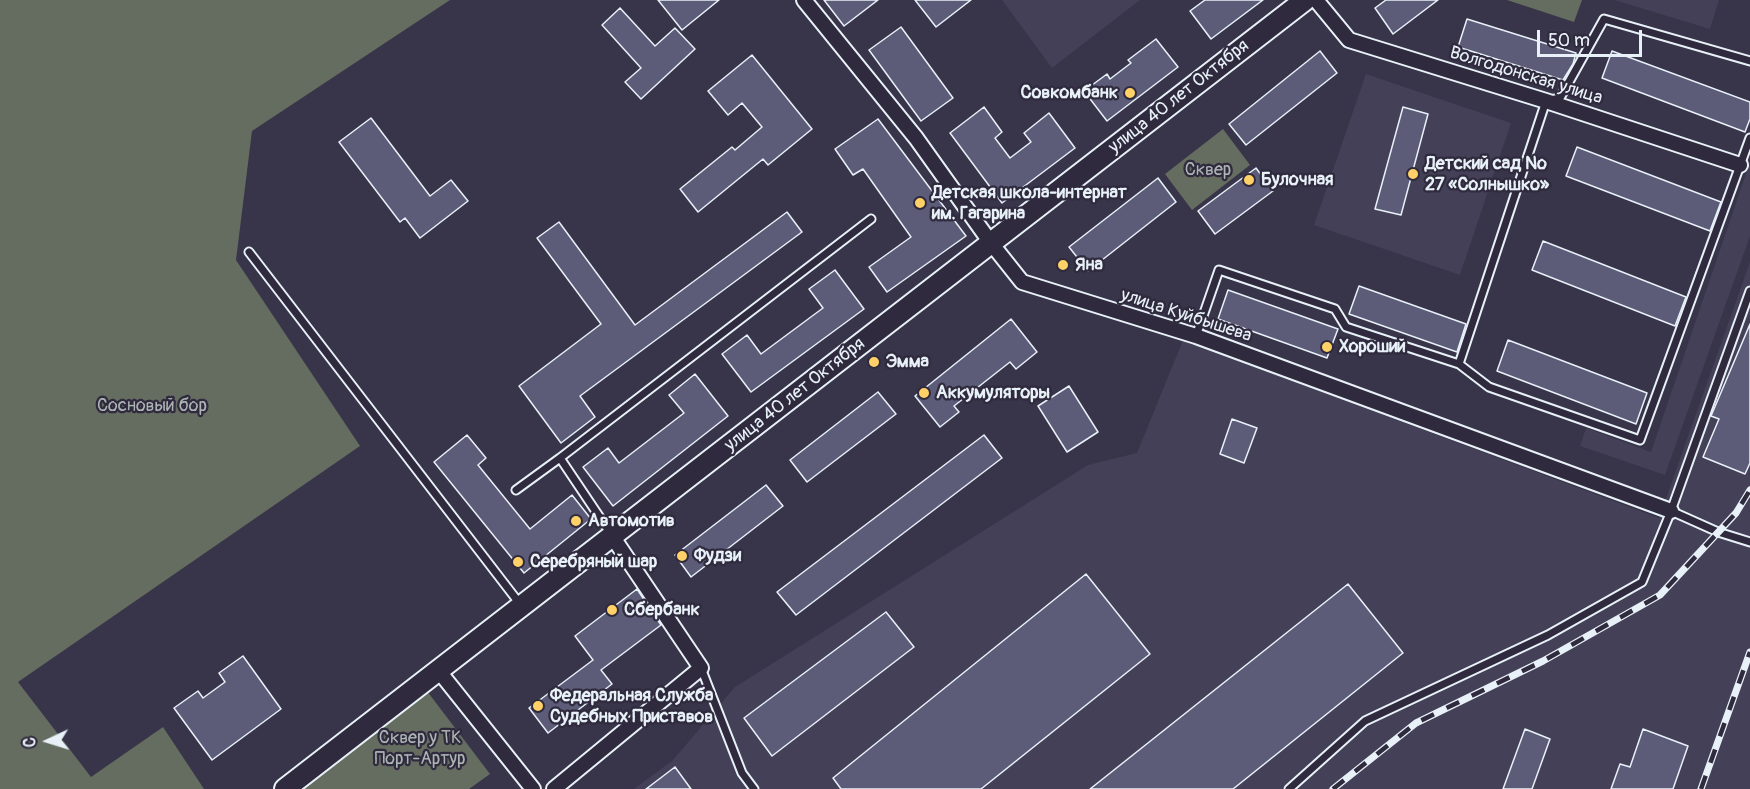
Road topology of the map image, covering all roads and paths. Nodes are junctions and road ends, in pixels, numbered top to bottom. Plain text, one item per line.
1 (804, 0) edge
2 (1305, 0) edge
3 (1316, 0) edge
4 (1750, 61) edge
5 (1546, 101) junction
6 (1750, 138) edge
7 (1740, 165) junction
8 (871, 219) dead end
9 (991, 243) junction
10 (249, 252) dead end
11 (1750, 291) edge
12 (1196, 336) junction
13 (1459, 364) junction
14 (560, 458) junction
15 (516, 490) dead end
16 (1671, 511) junction
17 (612, 536) junction
18 (1750, 542) edge
19 (522, 606) junction
20 (701, 668) junction
21 (438, 670) junction
22 (285, 789) edge
23 (533, 789) edge
24 (554, 789) edge
25 (754, 789) edge
26 (1289, 789) edge

1 - 9 street, улица Куйбышева
2 - 9 main road, улица 40 лет Октября
3 - 5 street, Волгодонская улица
4 - 5 lane
5 - 7 street, Волгодонская улица
5 - 13 lane
6 - 7 lane
7 - 13 lane
8 - 14 lane
9 - 12 street, улица Куйбышева
9 - 17 main road, улица 40 лет Октября
10 - 19 lane
11 - 16 lane
12 - 13 lane
12 - 16 street, улица Куйбышева
14 - 15 lane
14 - 17 lane
16 - 18 lane
16 - 26 lane
17 - 19 main road, улица 40 лет Октября
17 - 20 street
19 - 21 main road, улица 40 лет Октября
20 - 24 street
20 - 25 lane
21 - 22 main road, улица 40 лет Октября
21 - 23 street

